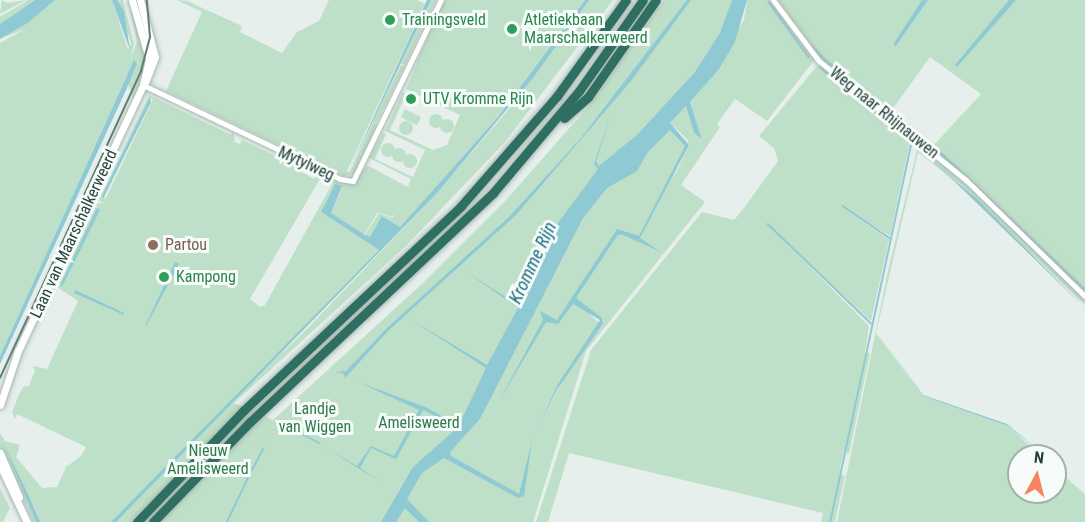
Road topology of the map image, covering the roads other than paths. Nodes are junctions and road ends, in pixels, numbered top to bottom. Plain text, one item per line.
1 (132, 0) edge
2 (140, 0) edge
3 (441, 0) edge
4 (626, 0) edge
5 (644, 0) edge
6 (656, 0) edge
7 (773, 0) edge
8 (143, 86) junction
9 (545, 134) junction
10 (1085, 296) edge
11 (6, 384) junction
12 (0, 391) edge
13 (0, 405) edge
14 (0, 453) edge
15 (0, 465) edge
16 (20, 502) junction
17 (27, 522) edge
18 (137, 522) edge
19 (153, 522) edge

1 - 8 main road, Laan van Maarschalkerweerd
2 - 8 main road, Laan van Maarschalkerweerd
3 - 8 street, Mytylweg
4 - 18 highway
5 - 9 highway
6 - 9 highway
7 - 10 street, Weg naar Rhijnauwen
8 - 11 main road, Laan van Maarschalkerweerd
9 - 19 highway
11 - 12 main road, Laan van Maarschalkerweerd
11 - 13 main road, Laan van Maarschalkerweerd
14 - 16 main road
15 - 16 main road
16 - 17 main road

